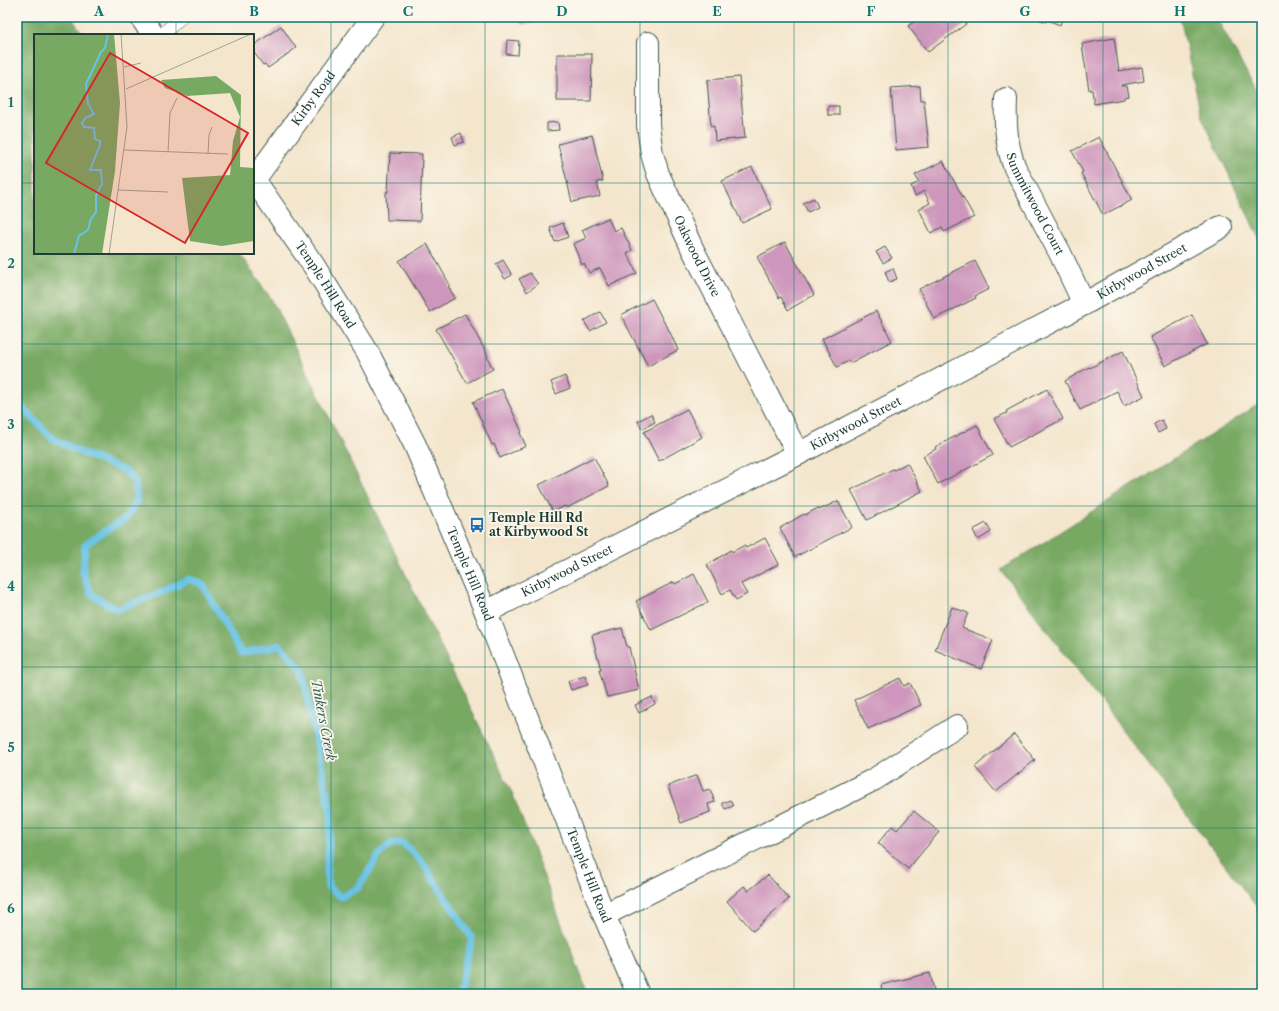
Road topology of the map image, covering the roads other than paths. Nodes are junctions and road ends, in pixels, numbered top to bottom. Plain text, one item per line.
1 (141, 17) edge
2 (181, 17) edge
3 (373, 17) edge
4 (152, 34) edge
5 (163, 34) edge
6 (648, 44) dead end
7 (1006, 99) dead end
8 (254, 179) edge
9 (1221, 227) dead end
10 (1084, 304) junction
11 (798, 454) junction
12 (486, 612) junction
13 (957, 726) dead end
14 (604, 915) junction
15 (638, 994) edge

1 - 4 street
2 - 5 lane
3 - 8 street, Kirby Road
6 - 11 street, Oakwood Drive
7 - 10 street, Summitwood Court
8 - 12 street, Temple Hill Road
9 - 10 street, Kirbywood Street
10 - 11 street, Kirbywood Street
11 - 12 street, Kirbywood Street
12 - 14 street, Temple Hill Road
13 - 14 street
14 - 15 street, Temple Hill Road

